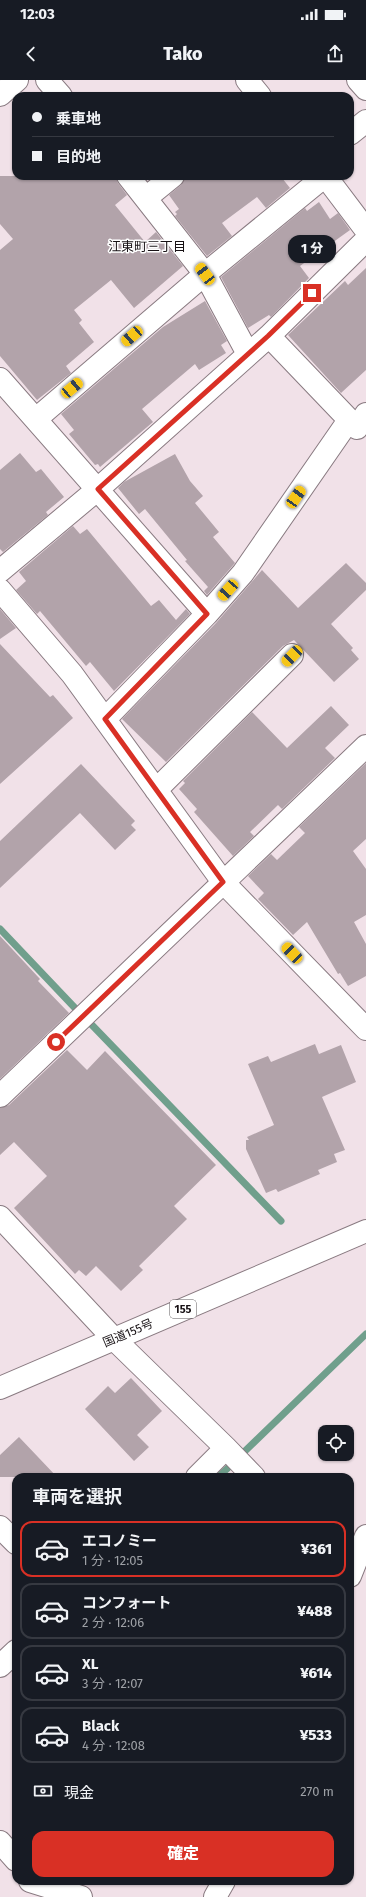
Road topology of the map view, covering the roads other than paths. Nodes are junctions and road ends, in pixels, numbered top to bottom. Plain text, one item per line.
1 (17, 80) edge
2 (48, 80) edge
3 (247, 80) edge
4 (358, 80) edge
5 (366, 90) edge
6 (58, 92) edge
7 (257, 92) edge
8 (0, 95) edge
9 (366, 121) edge
10 (354, 131) edge
11 (131, 180) edge
12 (168, 180) edge
13 (320, 180) edge
14 (328, 180) edge
15 (146, 198) junction
16 (366, 230) edge
17 (366, 240) edge
18 (205, 274) junction
19 (268, 336) junction
20 (248, 354) junction
21 (0, 379) edge
22 (36, 419) junction
23 (360, 425) edge
24 (98, 489) junction
25 (0, 571) edge
26 (0, 590) edge
27 (207, 614) junction
28 (292, 656) dead end
29 (105, 719) junction
30 (366, 746) edge
31 (156, 790) junction
32 (223, 882) junction
33 (366, 1029) edge
34 (0, 1096) edge
35 (0, 1217) edge
36 (366, 1231) edge
37 (114, 1339) junction
38 (0, 1388) edge
39 (226, 1448) junction
40 (200, 1473) edge
41 (250, 1473) edge
42 (0, 1528) edge
43 (366, 1536) edge
44 (12, 1539) edge
45 (354, 1566) edge
46 (12, 1655) edge
47 (0, 1666) edge
48 (0, 1842) edge
49 (12, 1856) edge
50 (27, 1885) edge
51 (42, 1885) edge
52 (222, 1885) edge
53 (22, 1897) edge
54 (81, 1897) edge
55 (215, 1897) edge

1 - 8 main road
2 - 6 main road
3 - 7 main road
4 - 5 main road
9 - 10 main road
11 - 15 main road
12 - 15 main road
13 - 18 main road
14 - 16 main road
15 - 18 main road
17 - 19 main road
18 - 20 main road
18 - 22 main road
19 - 20 main road
19 - 23 main road
20 - 24 main road
21 - 22 main road
22 - 24 main road
23 - 27 main road
24 - 25 main road
24 - 27 main road
26 - 29 main road
27 - 29 main road
28 - 31 main road
29 - 31 main road
30 - 32 main road
31 - 32 main road
32 - 33 main road
32 - 34 main road
35 - 37 main road
36 - 37 main road, 国道155号 / 155
37 - 38 main road, 国道155号 / 155
37 - 39 main road
39 - 40 main road
39 - 41 main road
42 - 44 main road
43 - 45 main road
46 - 47 main road
48 - 49 main road
50 - 53 main road
51 - 54 main road
52 - 55 main road

